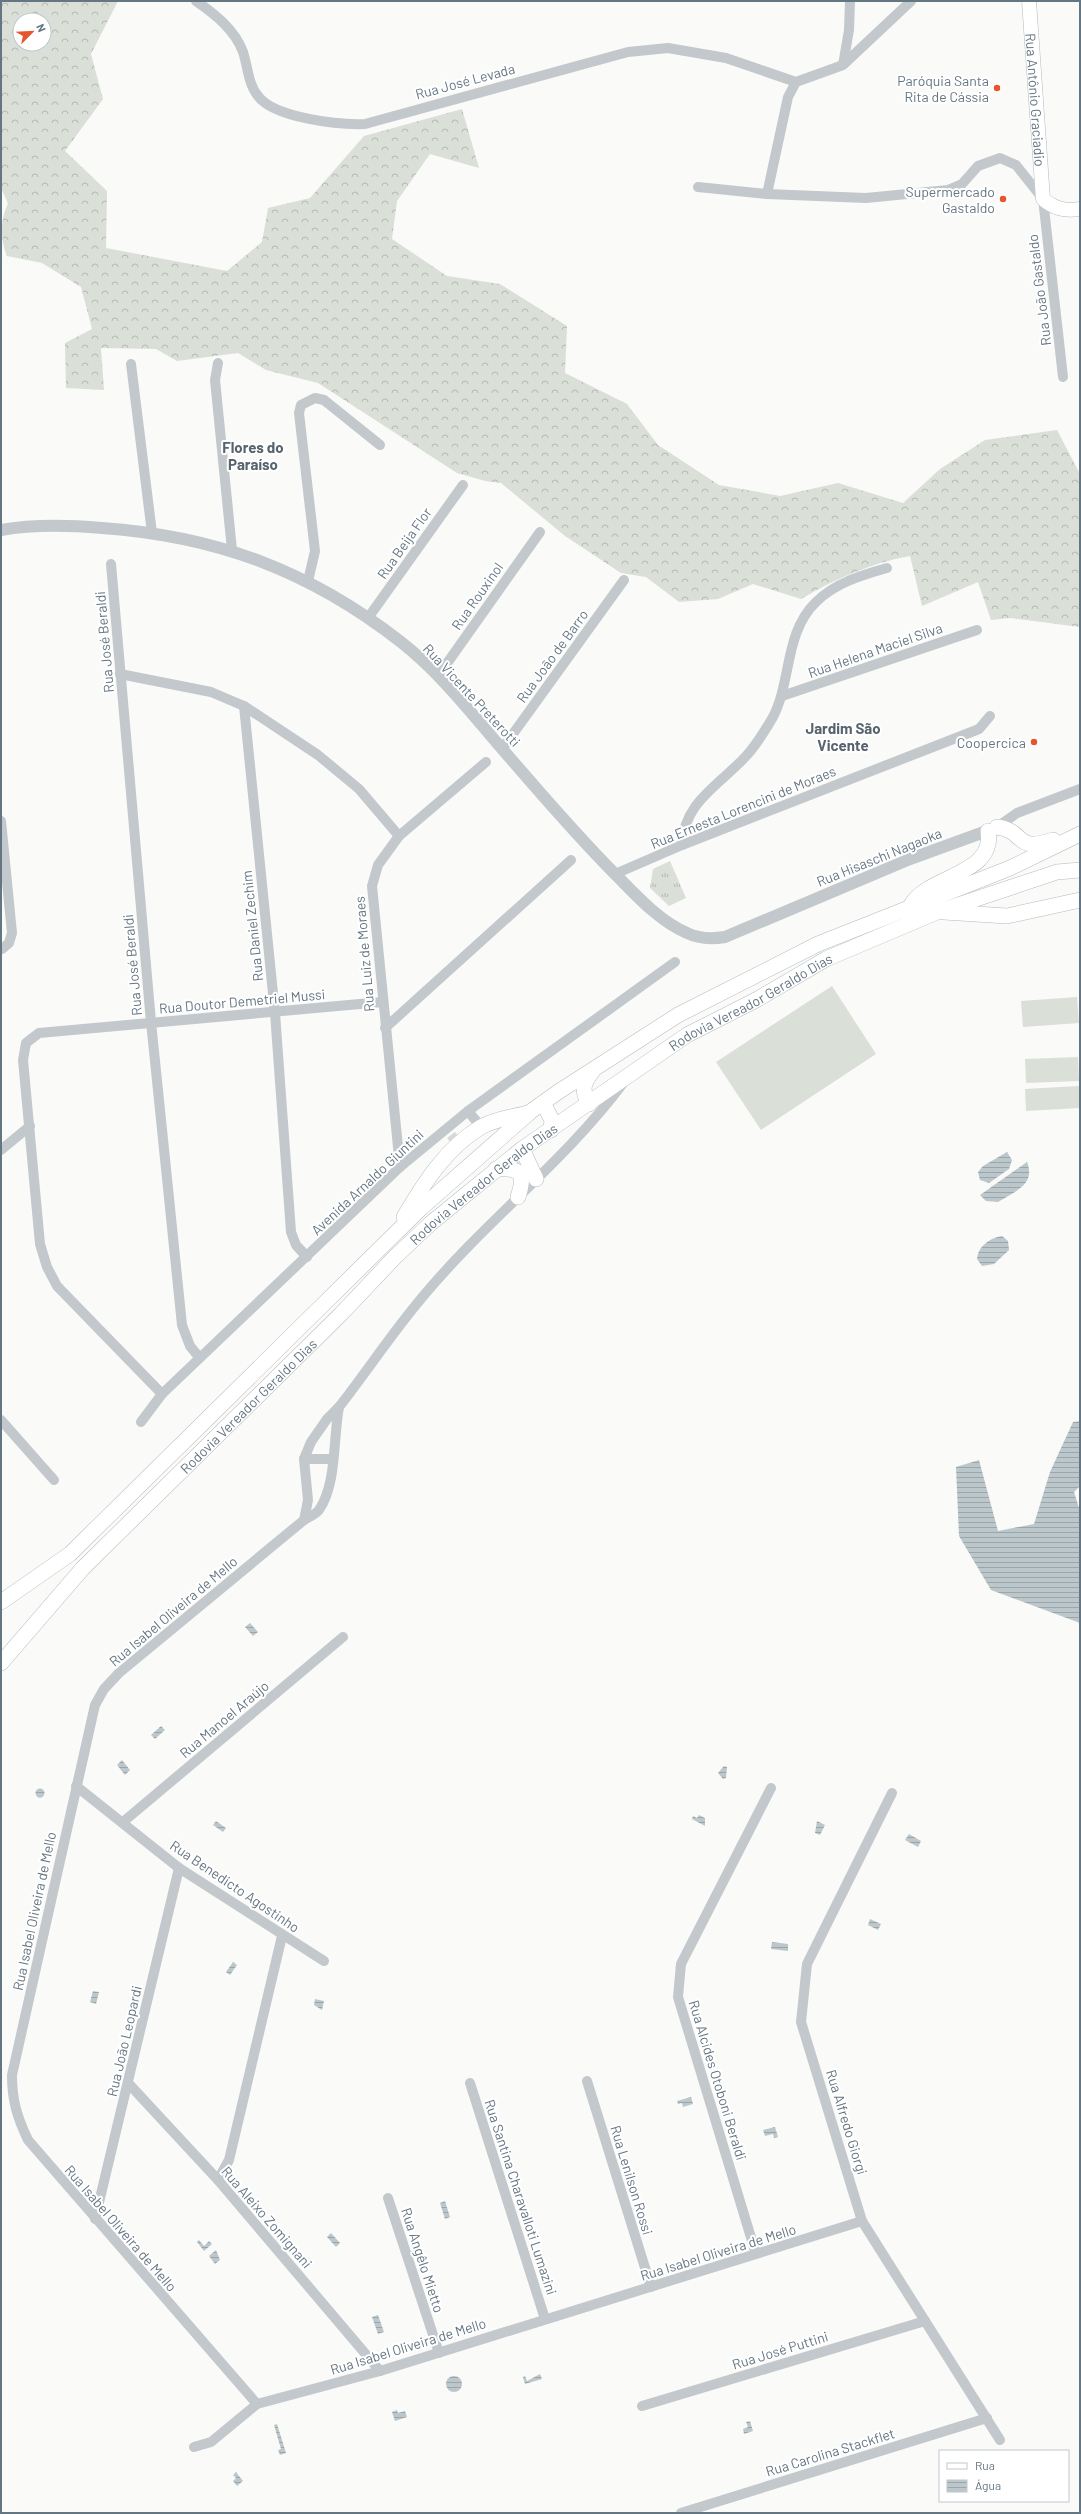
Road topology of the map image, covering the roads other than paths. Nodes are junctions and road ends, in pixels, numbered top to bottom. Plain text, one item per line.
1 (196, 1) edge
2 (850, 1) edge
3 (911, 1) edge
4 (1029, 1) edge
5 (842, 65) junction
6 (796, 82) junction
7 (698, 187) dead end
8 (767, 194) junction
9 (1043, 199) junction
10 (1080, 209) edge
11 (218, 363) dead end
12 (132, 364) dead end
13 (1063, 377) dead end
14 (380, 445) dead end
15 (462, 485) dead end
16 (1, 530) edge
17 (540, 532) dead end
18 (152, 533) junction
19 (232, 550) junction
20 (111, 564) dead end
21 (887, 568) dead end
22 (624, 580) dead end
23 (308, 581) junction
24 (368, 618) junction
25 (977, 630) dead end
26 (120, 674) junction
27 (438, 676) junction
28 (782, 696) junction
29 (244, 706) junction
30 (990, 716) dead end
31 (502, 749) junction
32 (486, 762) dead end
33 (1080, 789) edge
34 (1, 821) edge
35 (993, 829) junction
36 (399, 836) junction
37 (1077, 836) edge
38 (682, 845) junction
39 (2, 853) edge
40 (571, 860) dead end
41 (1080, 870) edge
42 (615, 874) junction
43 (1080, 900) edge
44 (910, 907) junction
45 (937, 912) junction
46 (686, 933) joint
47 (2, 948) dead end
48 (675, 962) dead end
49 (382, 1002) junction
50 (275, 1013) junction
51 (151, 1022) junction
52 (385, 1028) junction
53 (596, 1067) junction
54 (631, 1073) junction
55 (543, 1103) junction
56 (589, 1104) junction
57 (468, 1112) junction
58 (530, 1112) junction
59 (30, 1126) junction
60 (481, 1127) junction
61 (551, 1130) junction
62 (453, 1137) junction
63 (522, 1149) junction
64 (1, 1150) edge
65 (400, 1167) junction
66 (496, 1169) junction
67 (536, 1179) junction
68 (518, 1197) junction
69 (395, 1233) junction
70 (307, 1257) junction
71 (199, 1357) junction
72 (162, 1394) junction
73 (339, 1407) junction
74 (1, 1420) edge
75 (141, 1422) dead end
76 (304, 1459) junction
77 (333, 1460) junction
78 (54, 1480) dead end
79 (304, 1520) junction
80 (1, 1602) edge
81 (343, 1637) dead end
82 (1, 1663) edge
83 (76, 1786) junction
84 (771, 1788) dead end
85 (892, 1793) dead end
86 (122, 1822) junction
87 (179, 1868) junction
88 (282, 1936) junction
89 (324, 1961) dead end
90 (587, 2081) dead end
91 (470, 2083) dead end
92 (129, 2084) junction
93 (218, 2180) junction
94 (388, 2198) dead end
95 (95, 2219) junction
96 (862, 2222) junction
97 (756, 2254) junction
98 (651, 2287) junction
99 (545, 2319) junction
100 (925, 2321) junction
101 (439, 2353) junction
102 (380, 2371) junction
103 (257, 2404) junction
104 (642, 2406) dead end
105 (987, 2418) junction
106 (1000, 2440) dead end
107 (194, 2447) dead end
108 (681, 2513) edge

1 - 6 street, Rua José Levada
2 - 5 street
3 - 5 street
4 - 9 main road, Rua Antônio Graciadio
5 - 6 street
6 - 8 street
7 - 8 street
8 - 9 street
9 - 10 main road
9 - 13 street, Rua João Gastaldo
11 - 19 street
12 - 18 street
14 - 23 street
15 - 24 street, Rua Beija Flor
16 - 18 street, Rua Vicente Preterotti
17 - 27 street, Rua Rouxinol
18 - 19 street, Rua Vicente Preterotti
19 - 23 street, Rua Vicente Preterotti
20 - 26 street, Rua José Beraldi
21 - 28 street
22 - 31 street, Rua João de Barro
23 - 24 street, Rua Vicente Preterotti
24 - 27 street, Rua Vicente Preterotti
25 - 28 street, Rua Helena Maciel Silva
26 - 29 street
26 - 51 street, Rua José Beraldi
27 - 31 street, Rua Vicente Preterotti
28 - 38 street
29 - 36 street
29 - 50 street, Rua Daniel Zechim
30 - 38 street, Rua Ernesta Lorencini de Moraes
31 - 42 street, Rua Vicente Preterotti
32 - 36 street, Rua Luiz de Moraes
33 - 35 street, Rua Hisaschi Nagaoka
34 - 39 street
35 - 37 main road
35 - 44 main road
35 - 46 street, Rua Hisaschi Nagaoka
36 - 49 street, Rua Luiz de Moraes
37 - 44 main road, Rodovia Vereador Geraldo Dias
38 - 42 street, Rua Ernesta Lorencini de Moraes
39 - 47 street
40 - 52 street
41 - 45 main road, Rodovia Vereador Geraldo Dias
42 - 46 street, Rua Vicente Preterotti
43 - 45 main road
44 - 53 main road, Rodovia Vereador Geraldo Dias
45 - 54 main road, Rodovia Vereador Geraldo Dias
48 - 57 street, Avenida Arnaldo Giuntini
49 - 50 street, Rua Doutor Demetriel Mussi
49 - 52 street, Rua Luiz de Moraes
50 - 51 street, Rua Doutor Demetriel Mussi
50 - 70 street, Rua Daniel Zechim
51 - 59 street, Rua Doutor Demetriel Mussi
51 - 71 street, Rua José Beraldi
52 - 65 street, Rua Luiz de Moraes
53 - 55 main road, Rodovia Vereador Geraldo Dias
53 - 56 main road
54 - 56 main road, Rodovia Vereador Geraldo Dias
54 - 67 street
55 - 58 main road, Rodovia Vereador Geraldo Dias
55 - 61 main road
56 - 61 main road, Rodovia Vereador Geraldo Dias
57 - 60 street
57 - 62 street, Avenida Arnaldo Giuntini
58 - 60 main road
58 - 69 main road, Rodovia Vereador Geraldo Dias
59 - 64 street
59 - 72 street, Rua Doutor Demetriel Mussi
60 - 62 main road
61 - 63 main road, Rodovia Vereador Geraldo Dias
62 - 65 street, Avenida Arnaldo Giuntini
62 - 69 main road
63 - 66 main road, Rodovia Vereador Geraldo Dias
63 - 67 main road
65 - 70 street, Avenida Arnaldo Giuntini
66 - 68 main road
66 - 82 main road, Rodovia Vereador Geraldo Dias
67 - 68 street
68 - 73 street
69 - 80 main road, Rodovia Vereador Geraldo Dias
70 - 71 street, Avenida Arnaldo Giuntini
71 - 72 street, Avenida Arnaldo Giuntini
72 - 75 street, Avenida Arnaldo Giuntini
73 - 76 street
73 - 77 street, Rua Isabel Oliveira de Mello
74 - 78 street
76 - 77 street
76 - 79 street
77 - 79 street, Rua Isabel Oliveira de Mello
79 - 83 street, Rua Isabel Oliveira de Mello
81 - 86 street, Rua Manoel Araújo
83 - 86 street, Rua Benedicto Agostinho
83 - 95 street, Rua Isabel Oliveira de Mello
84 - 97 street, Rua Alcides Otoboni Beraldi
85 - 96 street, Rua Alfredo Giorgi
86 - 87 street, Rua Benedicto Agostinho
87 - 88 street, Rua Benedicto Agostinho
87 - 92 street, Rua João Leopardi
88 - 89 street, Rua Benedicto Agostinho
88 - 93 street
90 - 98 street, Rua Lenilson Rossi
91 - 99 street, Rua Santina Charavalloti Lumazini
92 - 93 street, Rua Aleixo Zomignani
92 - 95 street, Rua João Leopardi
93 - 102 street, Rua Aleixo Zomignani
94 - 101 street, Rua Angêlo Mietto
95 - 103 street, Rua Isabel Oliveira de Mello
96 - 97 street, Rua Isabel Oliveira de Mello
96 - 100 street, Rua Alfredo Giorgi
97 - 98 street, Rua Isabel Oliveira de Mello
98 - 99 street, Rua Isabel Oliveira de Mello
99 - 101 street, Rua Isabel Oliveira de Mello
100 - 104 street, Rua José Puttini
100 - 105 street, Rua Alfredo Giorgi
101 - 102 street, Rua Isabel Oliveira de Mello
102 - 103 street, Rua Isabel Oliveira de Mello
103 - 107 street
105 - 106 street, Rua Alfredo Giorgi
105 - 108 street, Rua Carolina Stackflet

